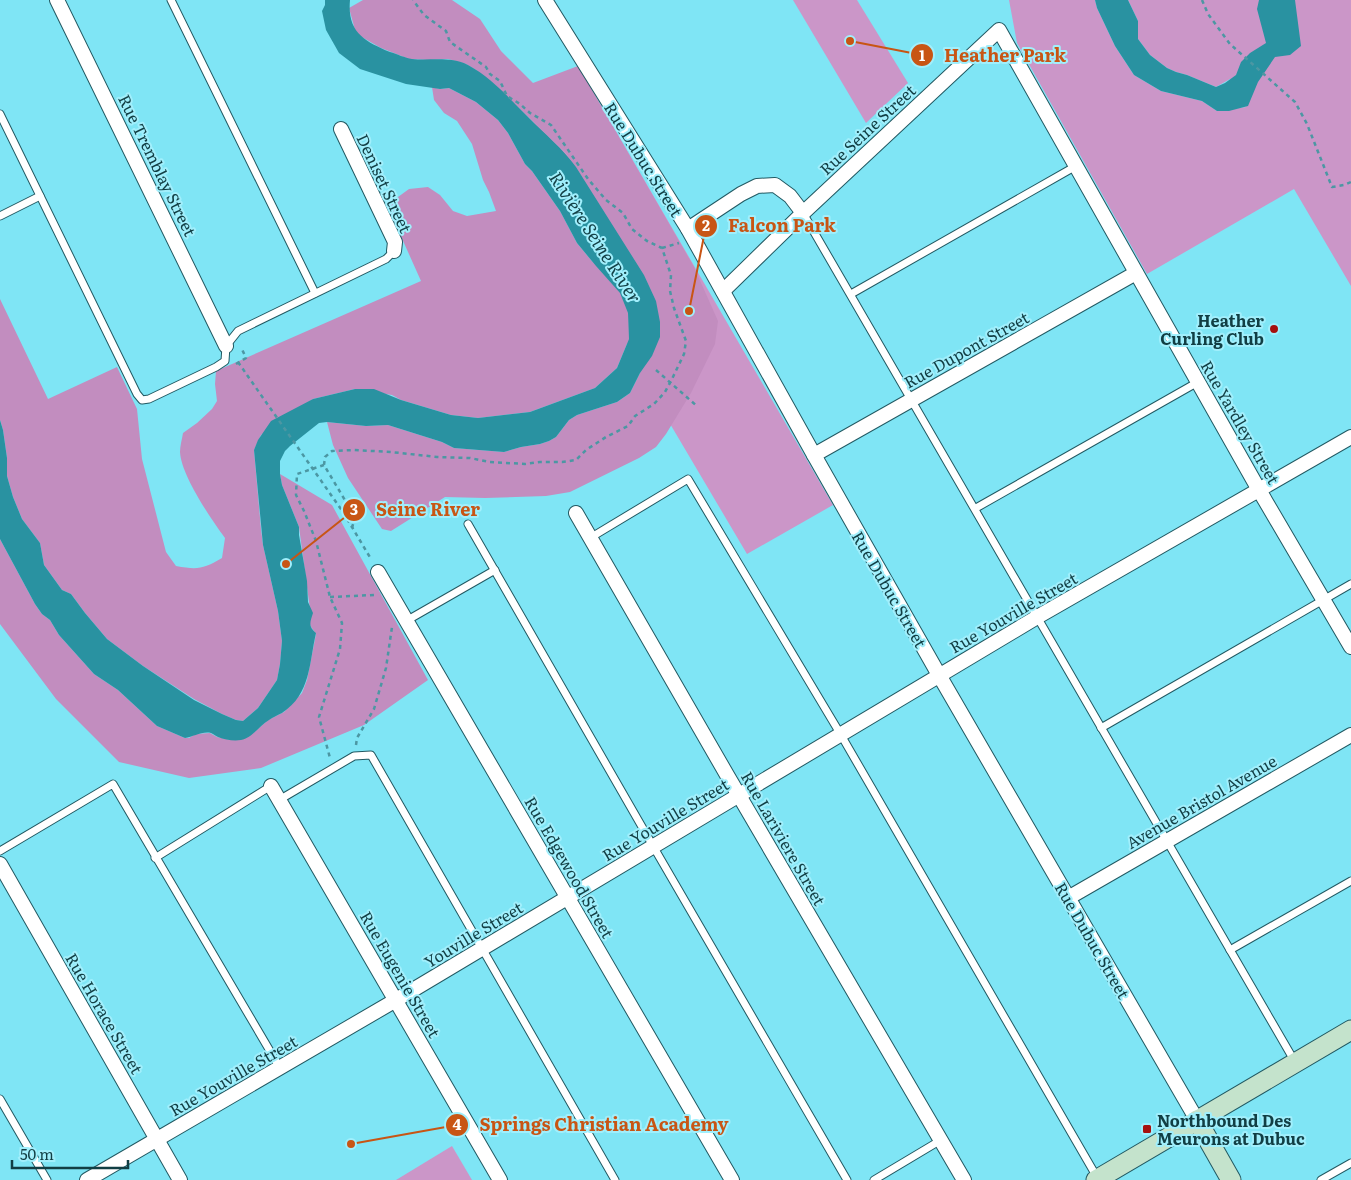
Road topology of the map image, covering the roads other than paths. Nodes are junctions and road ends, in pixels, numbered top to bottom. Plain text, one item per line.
1 (57, 0) edge
2 (170, 0) edge
3 (545, 0) edge
4 (999, 30) joint
5 (0, 114) edge
6 (341, 130) dead end
7 (1076, 166) junction
8 (40, 196) junction
9 (803, 213) junction
10 (0, 216) edge
11 (690, 232) junction
12 (394, 251) joint
13 (1136, 273) junction
14 (723, 291) junction
15 (315, 293) junction
16 (851, 294) junction
17 (226, 346) junction
18 (1198, 382) junction
19 (913, 400) junction
20 (1351, 437) edge
21 (814, 455) junction
22 (1259, 490) junction
23 (976, 508) junction
24 (576, 513) dead end
25 (468, 524) dead end
26 (590, 538) junction
27 (495, 570) junction
28 (378, 572) road end
29 (1351, 584) edge
30 (1324, 600) junction
31 (1039, 616) junction
32 (406, 621) junction
33 (1351, 647) edge
34 (939, 676) junction
35 (1101, 728) junction
36 (841, 735) junction
37 (1351, 735) edge
38 (271, 786) joint
39 (739, 796) junction
40 (279, 800) junction
41 (1167, 841) junction
42 (653, 846) junction
43 (0, 851) edge
44 (155, 858) junction
45 (0, 864) edge
46 (1351, 881) edge
47 (567, 898) junction
48 (1068, 898) junction
49 (482, 949) junction
50 (1230, 950) junction
51 (396, 1000) junction
52 (1351, 1030) edge
53 (1295, 1062) junction
54 (280, 1068) junction
55 (0, 1099) edge
56 (1197, 1120) junction
57 (158, 1140) junction
58 (941, 1140) junction
59 (1351, 1163) edge
60 (1097, 1179) edge
61 (48, 1180) edge
62 (87, 1180) edge
63 (180, 1180) edge
64 (500, 1180) edge
65 (615, 1180) edge
66 (732, 1180) edge
67 (847, 1180) edge
68 (874, 1180) edge
69 (964, 1180) edge
70 (1231, 1180) edge
71 (1321, 1180) edge

1 - 17 street, Rue Tremblay Street
2 - 15 lane
3 - 11 street, Rue Dubuc Street
4 - 7 street, Rue Yardley Street
4 - 9 street, Rue Seine Street
5 - 8 lane
6 - 12 street, Deniset Street
7 - 13 street, Rue Yardley Street
7 - 16 lane
8 - 10 lane
8 - 17 lane
9 - 11 street
9 - 14 street, Rue Seine Street
9 - 16 lane
11 - 14 street, Rue Dubuc Street
12 - 15 lane
13 - 18 street, Rue Yardley Street
13 - 19 street, Rue Dupont Street
14 - 21 street, Rue Dubuc Street
15 - 17 lane
16 - 19 lane
18 - 22 street, Rue Yardley Street
18 - 23 lane
19 - 21 street, Rue Dupont Street
19 - 23 lane
20 - 22 street, Rue Youville Street
21 - 34 street, Rue Dubuc Street
22 - 30 street, Rue Yardley Street
22 - 31 street, Rue Youville Street
23 - 31 lane
24 - 26 street, Rue Lariviere Street
25 - 27 lane
26 - 36 lane
26 - 39 street, Rue Lariviere Street
27 - 32 lane
27 - 42 lane
28 - 32 street, Rue Edgewood Street
29 - 30 lane
30 - 33 street, Rue Yardley Street
30 - 35 lane
31 - 34 street, Rue Youville Street
31 - 35 lane
32 - 47 street, Rue Edgewood Street
34 - 36 street, Rue Youville Street
34 - 48 street, Rue Dubuc Street
35 - 41 lane
36 - 39 street, Rue Youville Street
36 - 60 lane
37 - 41 street, Avenue Bristol Avenue
38 - 40 street, Rue Eugenie Street
38 - 44 lane
39 - 42 street, Rue Youville Street
39 - 58 street, Rue Lariviere Street
40 - 49 lane
40 - 51 street, Rue Eugenie Street
41 - 48 street, Avenue Bristol Avenue
41 - 50 lane
42 - 47 street, Rue Youville Street
42 - 67 lane
43 - 44 lane
44 - 54 lane
45 - 57 street, Rue Horace Street
46 - 50 lane
47 - 49 street, Youville Street
47 - 66 street, Rue Edgewood Street
48 - 56 street, Rue Dubuc Street
49 - 51 street, Youville Street
49 - 65 lane
50 - 53 lane
51 - 54 street, Rue Youville Street
51 - 64 street, Rue Eugenie Street
52 - 53 street
53 - 56 street
54 - 57 street, Rue Youville Street
55 - 61 lane
56 - 60 street
56 - 70 street, Rue Dubuc Street
57 - 62 street, Rue Youville Street
57 - 63 street, Rue Horace Street
58 - 68 lane
58 - 69 street, Rue Lariviere Street
59 - 71 lane

